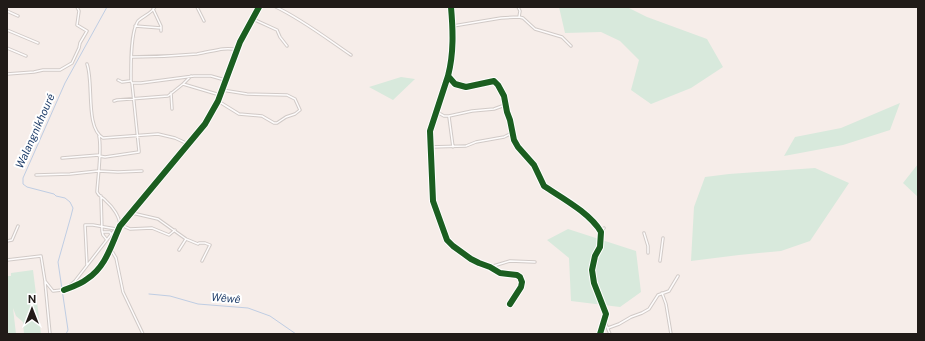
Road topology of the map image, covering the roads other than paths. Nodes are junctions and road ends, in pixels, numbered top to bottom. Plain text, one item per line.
1 (77, 7) edge
2 (197, 7) edge
3 (259, 7) edge
4 (276, 7) edge
5 (451, 7) edge
6 (518, 7) edge
7 (154, 8) edge
8 (7, 11) edge
9 (18, 16) dead end
10 (519, 17) junction
11 (253, 19) junction
12 (204, 21) dead end
13 (136, 26) junction
14 (453, 26) junction
15 (7, 30) edge
16 (38, 43) dead end
17 (287, 46) dead end
18 (571, 46) dead end
19 (7, 48) edge
20 (238, 50) junction
21 (351, 55) dead end
22 (26, 56) dead end
23 (131, 57) junction
24 (87, 64) dead end
25 (7, 74) edge
26 (191, 76) junction
27 (448, 76) junction
28 (118, 80) dead end
29 (226, 80) junction
30 (132, 82) junction
31 (183, 84) junction
32 (222, 90) junction
33 (171, 93) junction
34 (220, 95) junction
35 (133, 98) junction
36 (114, 101) dead end
37 (218, 101) junction
38 (505, 105) junction
39 (172, 109) dead end
40 (437, 112) junction
41 (449, 116) junction
42 (512, 133) junction
43 (137, 135) junction
44 (99, 136) junction
45 (188, 144) junction
46 (430, 147) junction
47 (453, 147) junction
48 (99, 156) junction
49 (62, 158) dead end
50 (98, 171) junction
51 (142, 171) dead end
52 (36, 175) dead end
53 (101, 196) junction
54 (131, 213) junction
55 (18, 226) dead end
56 (102, 226) junction
57 (121, 226) junction
58 (604, 228) dead end
59 (116, 229) junction
60 (175, 230) junction
61 (102, 231) junction
62 (601, 232) junction
63 (644, 233) dead end
64 (111, 235) junction
65 (663, 238) dead end
66 (186, 239) junction
67 (107, 240) junction
68 (7, 241) edge
69 (110, 248) junction
70 (179, 250) dead end
71 (648, 253) dead end
72 (7, 260) edge
73 (202, 261) dead end
74 (660, 261) dead end
75 (535, 262) dead end
76 (87, 266) junction
77 (490, 267) junction
78 (678, 276) dead end
79 (45, 281) junction
80 (62, 290) dead end
81 (662, 293) junction
82 (510, 304) dead end
83 (604, 320) junction
84 (608, 328) junction
85 (50, 334) edge
86 (143, 334) edge
87 (600, 334) edge
88 (610, 334) edge
89 (670, 334) edge

1 - 25 street
2 - 12 street
3 - 11 street
4 - 21 street
5 - 14 street
6 - 10 street
7 - 13 street
7 - 13 street
8 - 9 street
10 - 14 street
10 - 18 street
11 - 17 street
11 - 20 street
13 - 23 street
14 - 27 street
15 - 16 street
19 - 22 street
20 - 23 street
20 - 29 street
23 - 30 street
24 - 44 street
26 - 29 street
26 - 30 street
26 - 31 street
27 - 38 street
27 - 40 street
28 - 30 street
29 - 32 street
30 - 35 street
31 - 33 street
31 - 34 street
32 - 34 street
32 - 37 street
33 - 35 street
33 - 39 street
34 - 37 street
35 - 36 street
35 - 43 street
37 - 45 street
38 - 41 street
38 - 42 street
40 - 41 street
40 - 46 street
41 - 47 street
42 - 47 street
42 - 62 street
43 - 44 street
43 - 45 street
43 - 48 street
44 - 48 street
45 - 54 street
46 - 47 street
46 - 77 street
48 - 49 street
48 - 50 street
50 - 51 street
50 - 52 street
50 - 53 street
53 - 56 street
53 - 57 street
54 - 57 street
54 - 60 street
55 - 68 street
56 - 59 street
56 - 61 street
56 - 76 street
57 - 59 street
57 - 60 street
57 - 69 street
58 - 62 street
59 - 64 street
60 - 66 street
61 - 64 street
61 - 67 street
62 - 83 street
63 - 71 street
64 - 67 street
65 - 74 street
66 - 70 street
66 - 73 street
67 - 76 street
69 - 76 street
69 - 86 street
72 - 79 street
75 - 77 street
77 - 82 street
78 - 81 street
79 - 80 street
79 - 85 street
81 - 84 street
81 - 89 street
83 - 84 street
83 - 87 street
84 - 88 street

